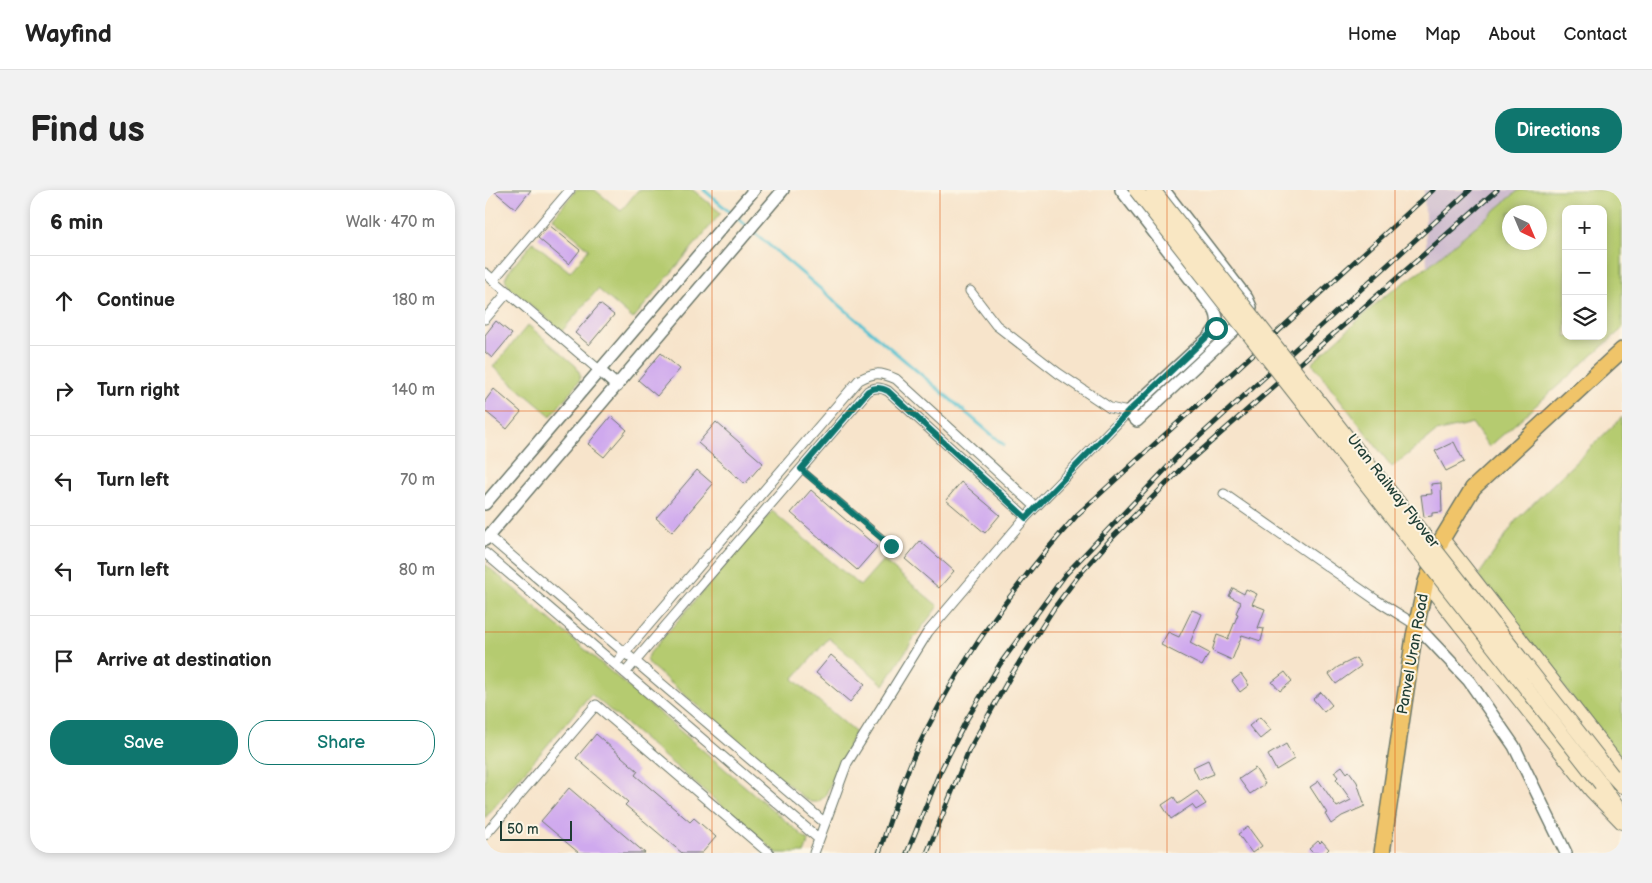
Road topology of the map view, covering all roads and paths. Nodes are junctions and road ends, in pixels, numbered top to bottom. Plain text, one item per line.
1 (570, 190) edge
2 (754, 190) edge
3 (783, 190) edge
4 (1121, 190) edge
5 (1136, 190) edge
6 (1153, 190) edge
7 (1163, 190) edge
8 (485, 273) edge
9 (493, 280) junction
10 (970, 291) dead end
11 (508, 292) junction
12 (485, 319) edge
13 (1622, 350) edge
14 (599, 370) junction
15 (617, 386) junction
16 (1128, 412) junction
17 (801, 469) junction
18 (1224, 494) dead end
19 (485, 504) edge
20 (1035, 507) junction
21 (1026, 518) junction
22 (487, 538) edge
23 (1442, 539) junction
24 (891, 546) dead end
25 (485, 553) edge
26 (1426, 582) junction
27 (1416, 625) junction
28 (625, 652) junction
29 (635, 661) junction
30 (615, 664) junction
31 (625, 673) junction
32 (1612, 776) edge
33 (1622, 786) edge
34 (1622, 814) edge
35 (1622, 822) edge
36 (825, 823) junction
37 (485, 835) edge
38 (819, 839) junction
39 (769, 853) edge
40 (814, 853) edge
41 (1382, 853) edge
42 (1566, 853) edge

1 - 9 street
2 - 14 street
3 - 15 street
4 - 16 street
5 - 32 main road, Uran Railway Flyover, bridge
6 - 32 main road, Uran Railway Flyover, bridge
7 - 16 street
8 - 9 street
9 - 11 street
10 - 16 street
11 - 12 street
11 - 14 street
13 - 23 main road, Panvel Uran Road
14 - 15 street
14 - 19 street
15 - 22 street
16 - 20 street
17 - 21 street
17 - 24 lane
17 - 29 street
18 - 27 street
20 - 21 street
20 - 28 street
21 - 36 street
22 - 28 street
23 - 26 main road, Panvel Uran Road
23 - 32 main road
25 - 30 street
26 - 27 main road, Panvel Uran Road
26 - 35 main road
27 - 41 main road, Panvel Uran Road
27 - 42 street
28 - 29 street
28 - 30 street
29 - 31 street
29 - 36 street
30 - 31 street
31 - 38 street
32 - 33 main road, Uran Railway Flyover
32 - 34 main road, Uran Railway Flyover
36 - 38 street
37 - 39 street
38 - 40 street

